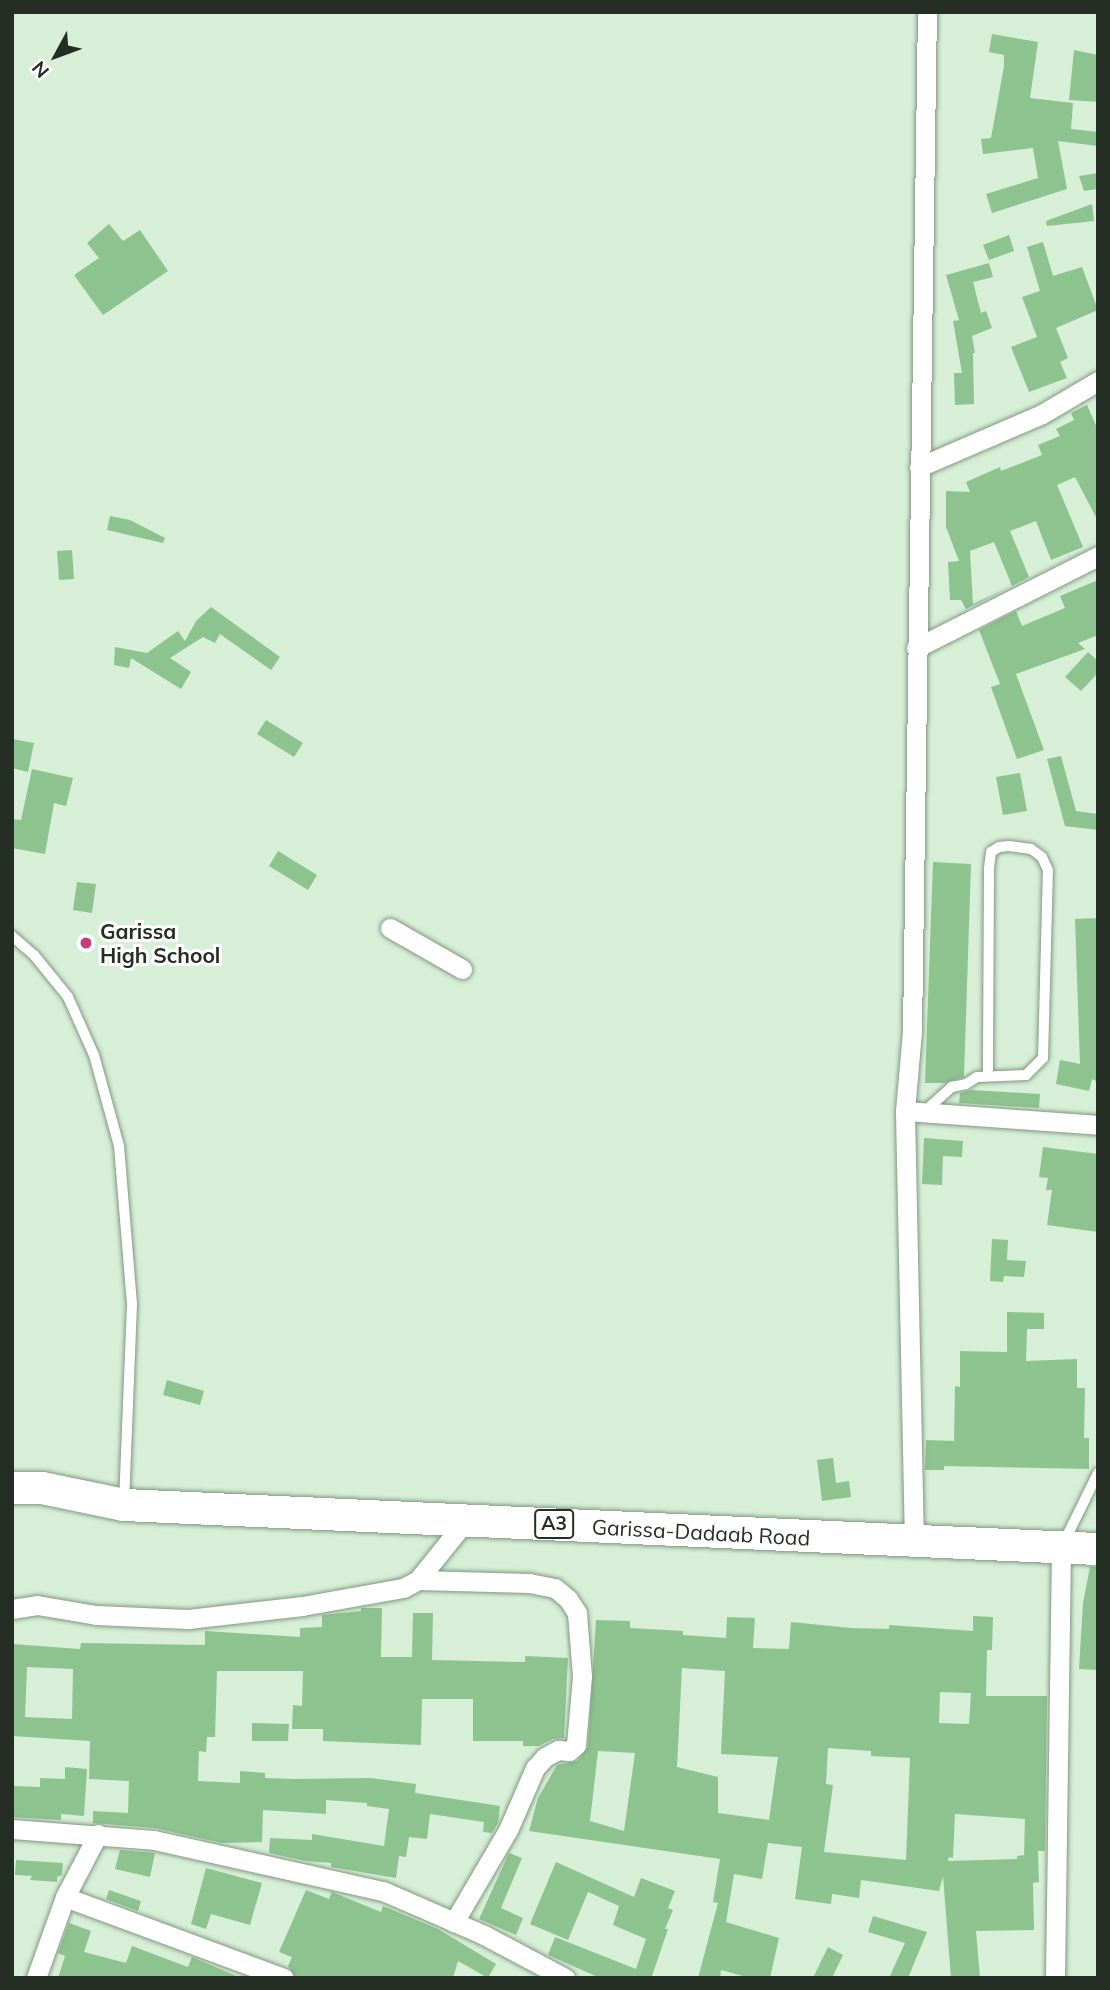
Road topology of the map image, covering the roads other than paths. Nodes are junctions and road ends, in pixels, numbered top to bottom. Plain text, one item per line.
1 (927, 12) edge
2 (1098, 381) edge
3 (919, 467) junction
4 (1098, 556) edge
5 (916, 648) junction
6 (390, 928) dead end
7 (12, 936) edge
8 (462, 969) dead end
9 (988, 1076) junction
10 (914, 1112) junction
11 (1098, 1125) edge
12 (1098, 1473) edge
13 (12, 1488) edge
14 (124, 1505) junction
15 (467, 1519) junction
16 (914, 1544) junction
17 (1061, 1546) junction
18 (1098, 1549) edge
19 (418, 1580) junction
20 (12, 1609) edge
21 (12, 1829) edge
22 (99, 1834) junction
23 (65, 1897) junction
24 (454, 1922) junction
25 (36, 1978) edge
26 (284, 1978) edge
27 (565, 1978) edge
28 (1055, 1978) edge

1 - 3 street
2 - 3 street
3 - 5 street
4 - 5 street
5 - 10 street
6 - 8 street
7 - 14 lane
9 - 9 lane
9 - 10 lane
10 - 11 street
10 - 16 street
12 - 17 lane
13 - 14 highway, Garissa-Dadaab Road / A3
14 - 15 highway, Garissa-Dadaab Road / A3
15 - 16 highway, Garissa-Dadaab Road / A3
15 - 19 street
16 - 17 highway, Garissa-Dadaab Road / A3
17 - 18 highway, Garissa-Dadaab Road / A3
17 - 28 street
19 - 20 street
19 - 24 street
21 - 22 street
22 - 23 street
22 - 24 street
23 - 25 street
23 - 26 street
24 - 27 street

